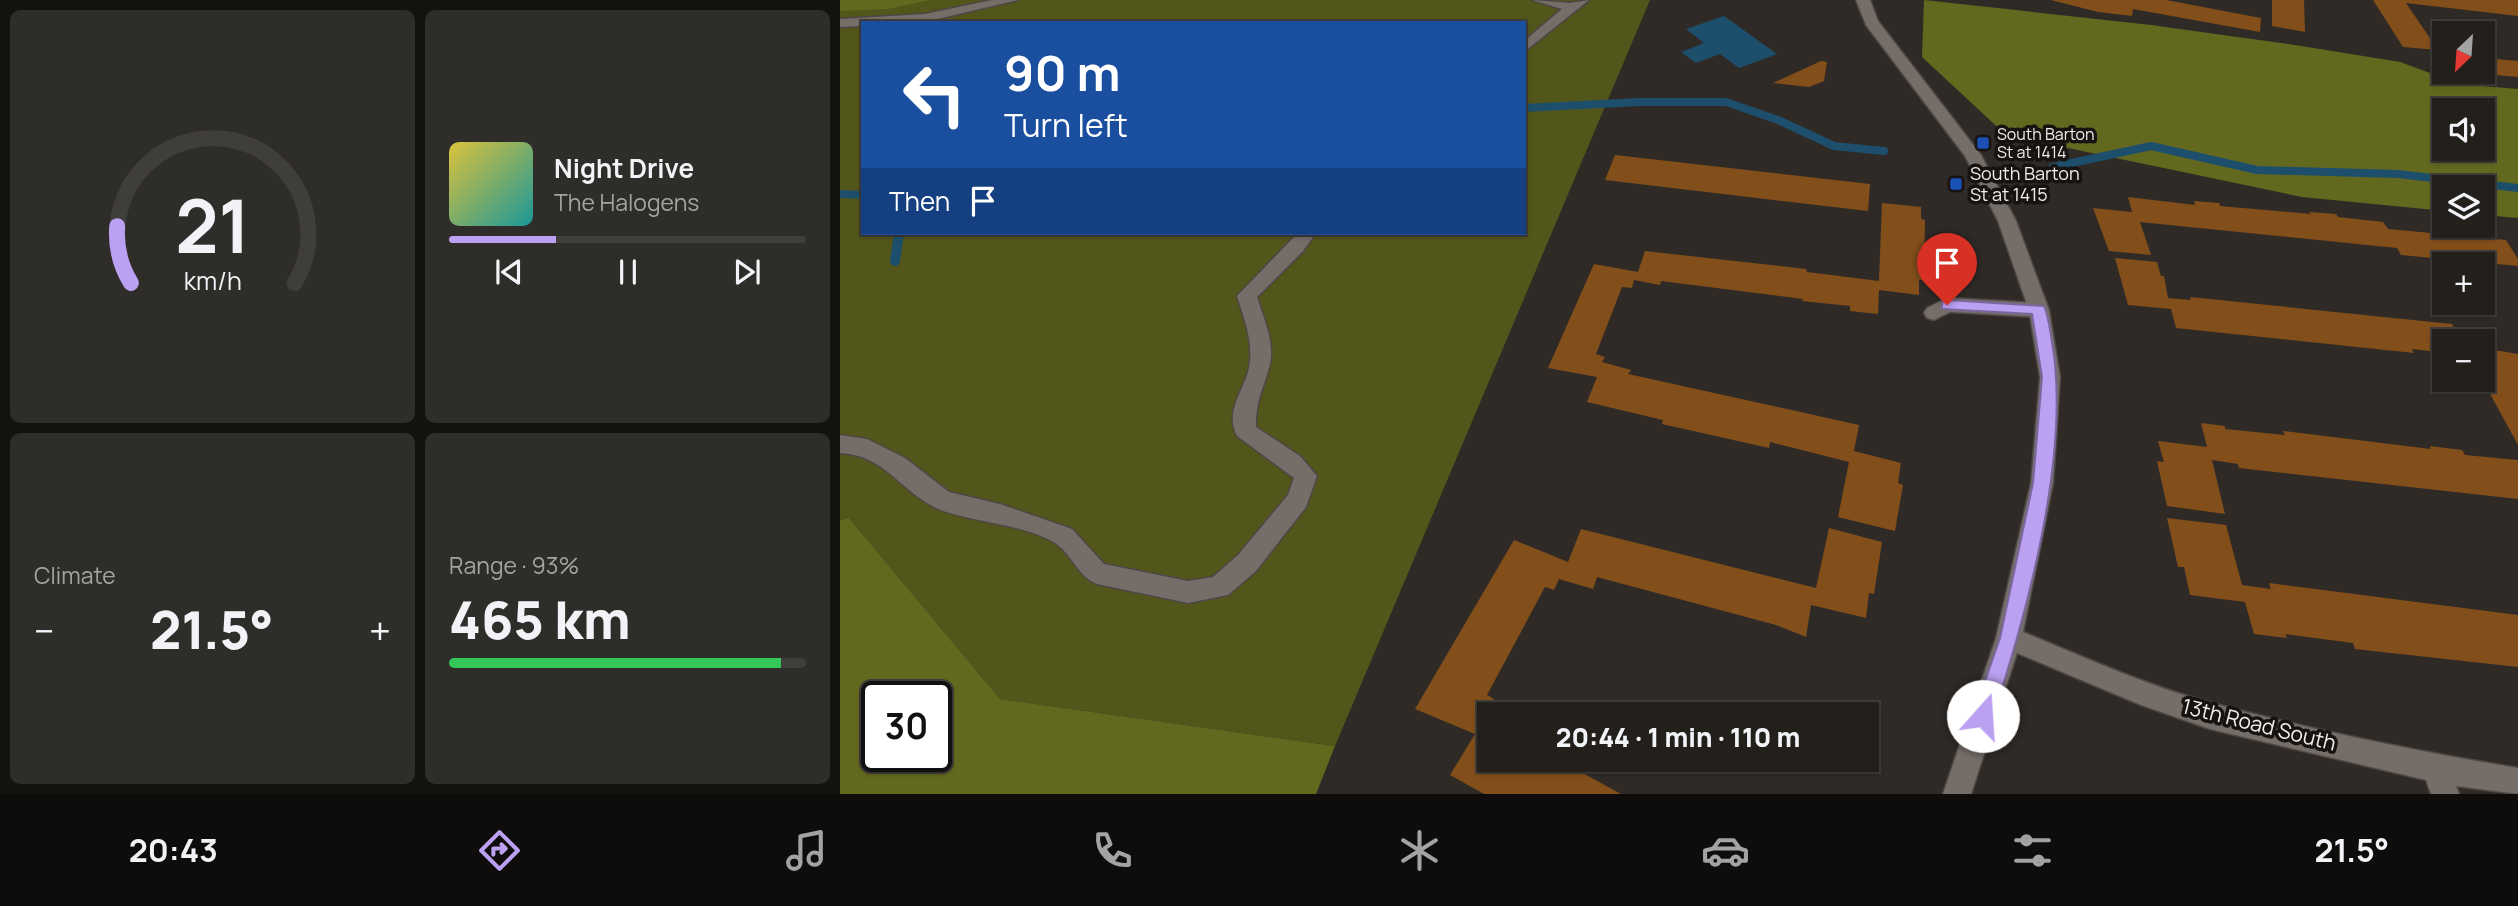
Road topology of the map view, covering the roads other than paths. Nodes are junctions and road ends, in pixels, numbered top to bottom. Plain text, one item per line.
1 (1011, 0) edge
2 (1539, 0) edge
3 (1863, 0) edge
4 (1578, 4) edge
5 (874, 21) edge
6 (861, 22) edge
7 (840, 23) edge
8 (1526, 46) edge
9 (1306, 235) edge
10 (2039, 310) junction
11 (1934, 313) dead end
12 (840, 444) edge
13 (2010, 638) junction
14 (2440, 781) edge
15 (2518, 782) edge
16 (1957, 794) edge

1 - 5 street
2 - 4 street
3 - 10 street
4 - 8 street
6 - 7 street
9 - 12 street
10 - 11 street
10 - 13 street
13 - 14 street, 13th Road South
13 - 16 street
14 - 15 street, 13th Road South

